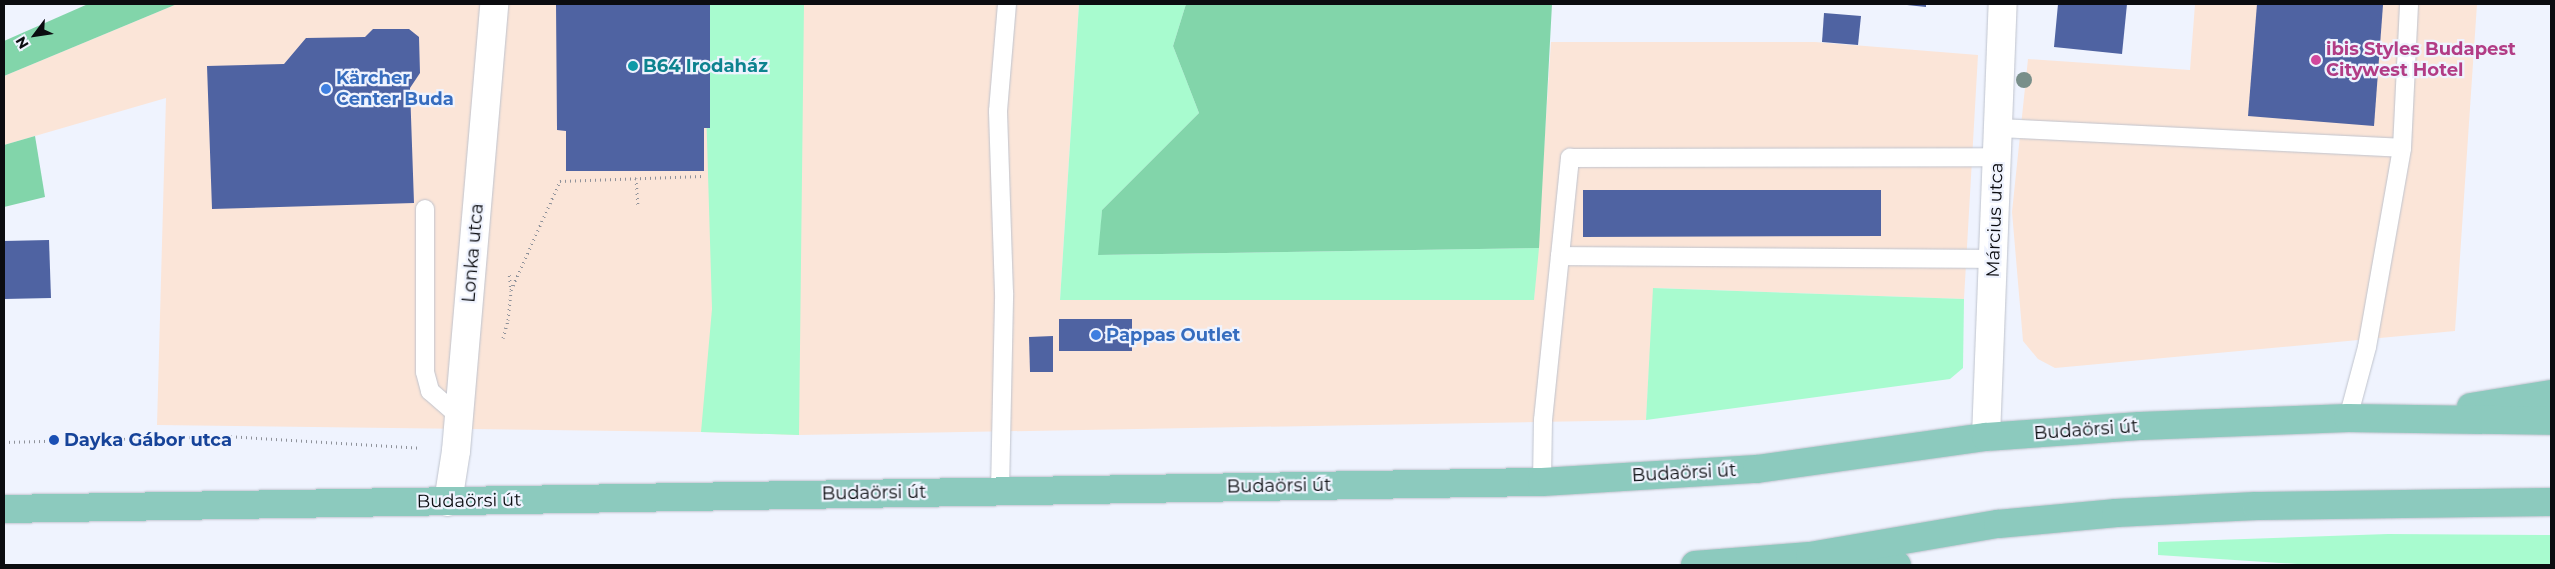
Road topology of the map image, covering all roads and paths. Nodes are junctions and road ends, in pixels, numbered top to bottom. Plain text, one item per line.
1 (494, 4) edge
2 (1007, 4) edge
3 (2003, 4) edge
4 (2409, 4) edge
5 (1998, 128) junction
6 (2402, 148) junction
7 (1997, 157) junction
8 (703, 176) dead end
9 (636, 178) junction
10 (638, 207) dead end
11 (425, 209) dead end
12 (1560, 256) junction
13 (1994, 259) junction
14 (511, 291) dead end
15 (2551, 394) edge
16 (459, 416) junction
17 (2348, 418) junction
18 (2400, 418) junction
19 (2551, 421) edge
20 (1986, 437) junction
21 (4, 442) edge
22 (456, 450) junction
23 (1542, 482) junction
24 (1000, 491) junction
25 (448, 502) junction
26 (2551, 502) edge
27 (4, 509) edge
28 (1810, 556) junction
29 (1695, 565) edge
30 (1897, 565) edge

1 - 16 street, Lonka utca
2 - 24 lane
3 - 5 street, Március utca
4 - 6 lane
5 - 6 lane
5 - 7 street, Március utca
6 - 17 lane
7 - 12 lane
7 - 13 street, Március utca
8 - 9 path
9 - 10 path
9 - 14 path
11 - 16 lane
12 - 13 lane
12 - 23 lane
13 - 20 street, Március utca
15 - 18 main road
16 - 22 street, Lonka utca
17 - 18 main road, Budaörsi út
17 - 20 main road, Budaörsi út
18 - 19 main road, Budaörsi út
20 - 23 main road, Budaörsi út
21 - 22 path
22 - 25 street, Lonka utca
23 - 24 main road, Budaörsi út
24 - 25 main road, Budaörsi út
25 - 27 main road, Budaörsi út
26 - 28 main road
28 - 29 main road
28 - 30 main road

